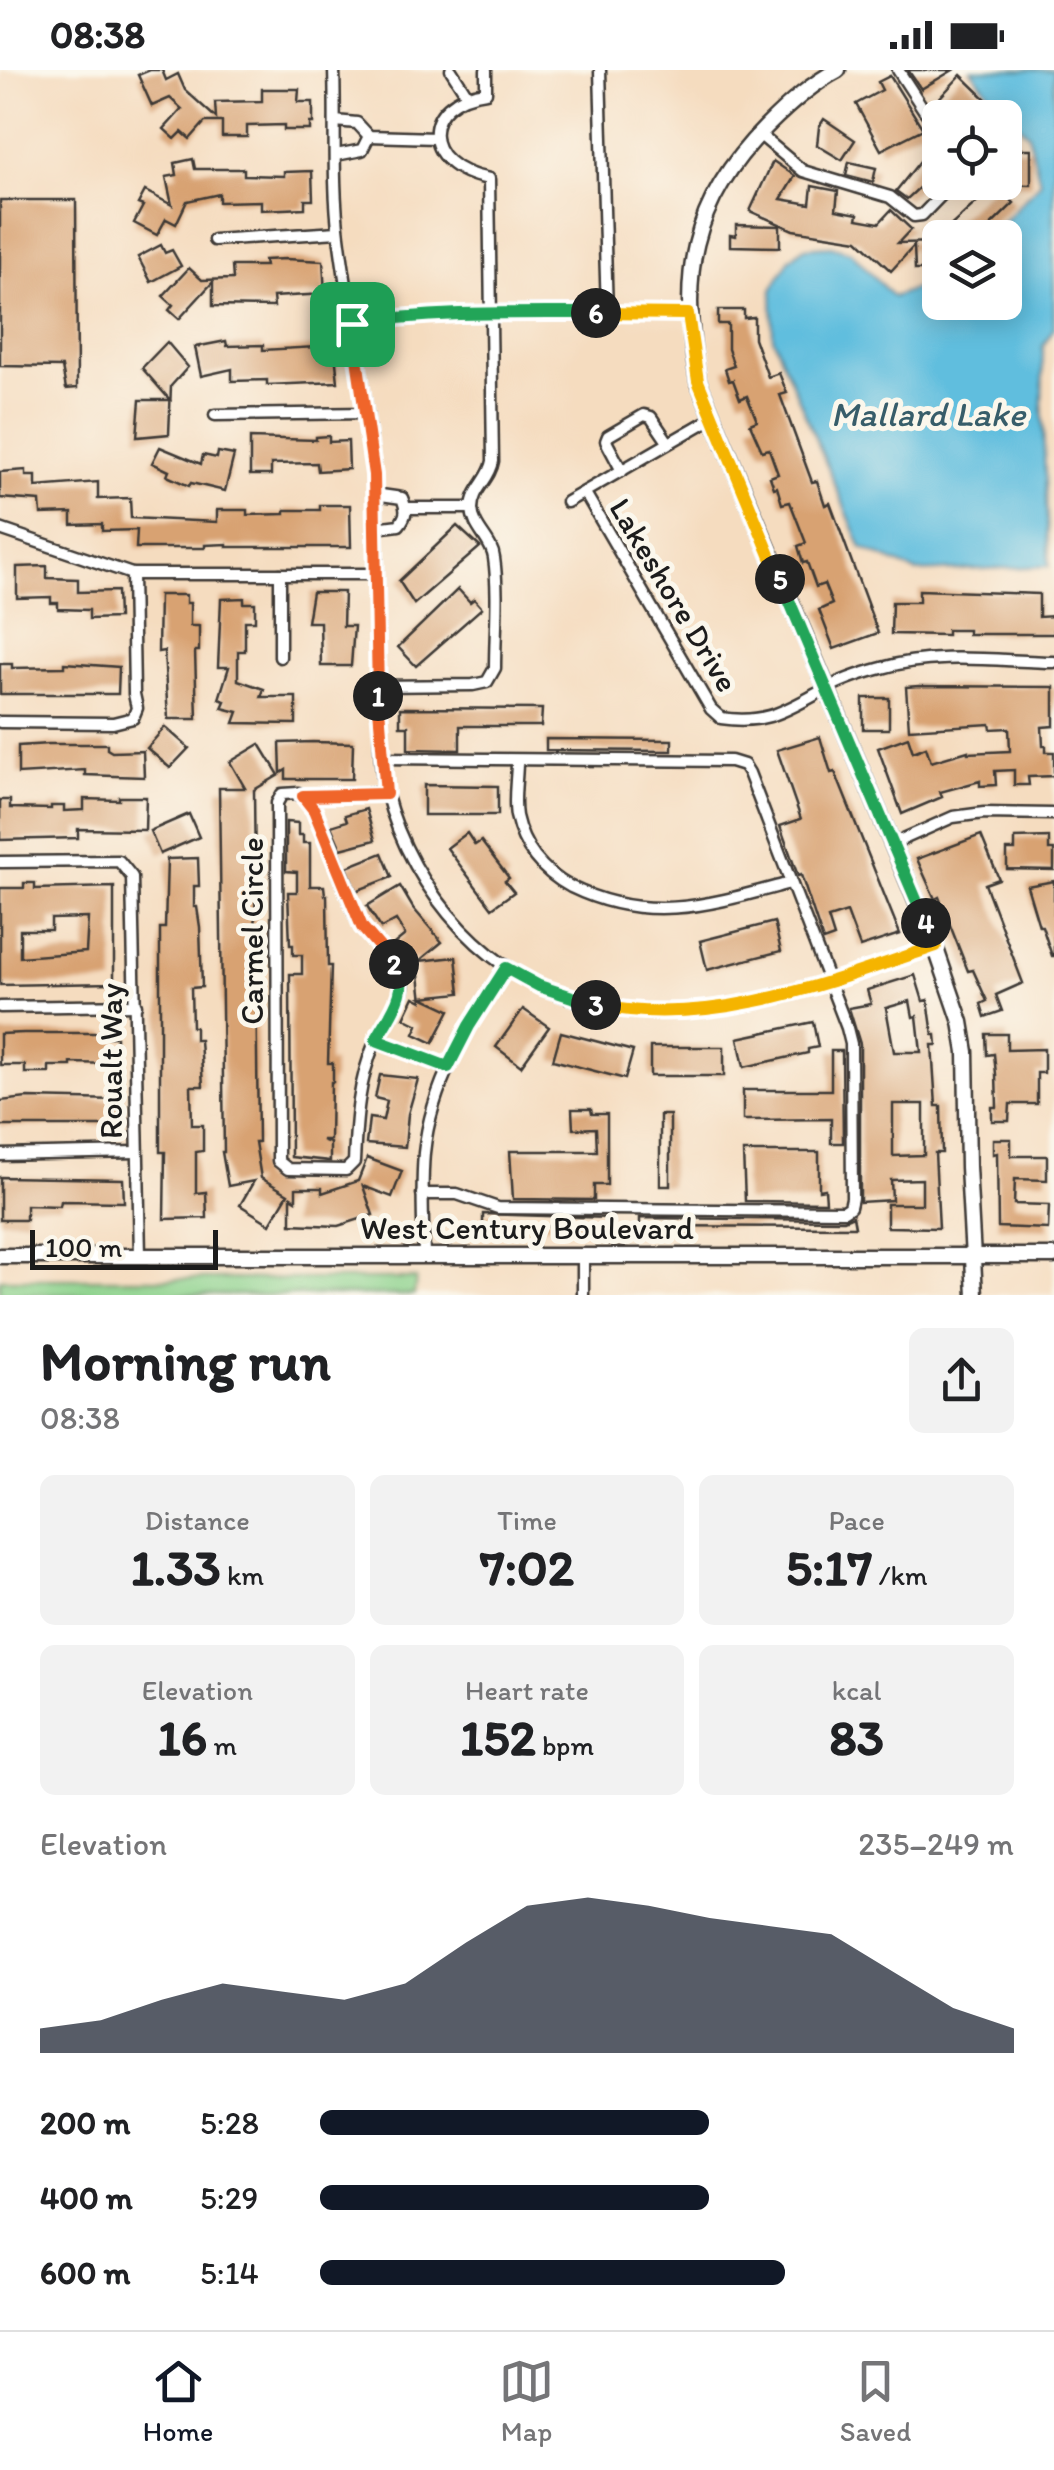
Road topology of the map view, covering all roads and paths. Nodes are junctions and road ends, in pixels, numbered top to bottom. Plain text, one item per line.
1 (334, 70) edge
2 (451, 70) edge
3 (486, 70) edge
4 (600, 70) edge
5 (838, 70) edge
6 (898, 70) edge
7 (467, 95) junction
8 (922, 107) edge
9 (336, 121) junction
10 (759, 134) junction
11 (369, 136) junction
12 (436, 138) junction
13 (336, 155) junction
14 (937, 200) edge
15 (338, 232) junction
16 (214, 240) dead end
17 (490, 313) junction
18 (607, 314) junction
19 (688, 314) junction
20 (352, 324) junction
21 (367, 413) junction
22 (216, 415) dead end
23 (714, 416) junction
24 (668, 442) junction
25 (622, 471) junction
26 (585, 492) junction
27 (374, 494) junction
28 (567, 502) dead end
29 (406, 508) junction
30 (472, 508) junction
31 (375, 528) junction
32 (0, 529) edge
33 (132, 574) junction
34 (280, 574) junction
35 (376, 574) junction
36 (280, 656) dead end
37 (1054, 662) edge
38 (378, 686) junction
39 (828, 687) junction
40 (0, 722) edge
41 (381, 758) junction
42 (517, 761) junction
43 (386, 794) junction
44 (303, 796) junction
45 (1054, 814) edge
46 (892, 844) junction
47 (0, 862) edge
48 (790, 883) junction
49 (936, 946) junction
50 (506, 968) junction
51 (830, 981) junction
52 (136, 1005) junction
53 (0, 1007) edge
54 (376, 1040) junction
55 (448, 1067) junction
56 (137, 1152) junction
57 (0, 1155) edge
58 (422, 1194) junction
59 (424, 1255) junction
60 (971, 1255) junction
61 (0, 1256) edge
62 (140, 1256) junction
63 (583, 1256) junction
64 (1054, 1256) edge
65 (582, 1295) edge
66 (975, 1295) edge

1 - 9 street
2 - 7 street
3 - 7 street
4 - 18 street
5 - 10 street
6 - 8 street
7 - 12 street
9 - 11 street
9 - 13 street
10 - 14 street
10 - 19 street
11 - 12 street
11 - 13 street
12 - 17 street
13 - 15 street
15 - 16 street
15 - 20 street
17 - 18 street
17 - 20 street
17 - 30 street
18 - 19 street
19 - 23 street
20 - 21 street
21 - 22 street
21 - 27 street
23 - 24 street, Lakeshore Drive
23 - 39 street
24 - 25 street, Lakeshore Drive
24 - 25 street, Lakeshore Drive
25 - 26 street, Lakeshore Drive
26 - 28 street
26 - 39 street, Lakeshore Drive
27 - 29 street
27 - 31 street
29 - 30 street
29 - 31 street
30 - 38 street
31 - 35 street
32 - 33 street
33 - 34 street
33 - 40 street
34 - 35 street
34 - 36 street
35 - 38 street
37 - 39 street, Lakeshore Drive
38 - 41 street
39 - 46 street
41 - 42 street
41 - 43 street
42 - 48 street
42 - 48 street
43 - 44 street
43 - 50 street
44 - 54 street, Carmel Circle
44 - 54 street, Carmel Circle
45 - 46 street
46 - 49 street
47 - 52 street, Roualt Way
48 - 51 street
49 - 51 street
49 - 60 street
50 - 51 street
50 - 55 street
51 - 58 street
52 - 53 street
52 - 56 street, Roualt Way
54 - 55 street
55 - 58 street
56 - 57 street
56 - 62 street, Roualt Way
58 - 59 street
59 - 62 street, West Century Boulevard
59 - 63 street, West Century Boulevard
60 - 63 street, West Century Boulevard
60 - 64 street, West Century Boulevard
60 - 66 street
61 - 62 street, West Century Boulevard
63 - 65 street

